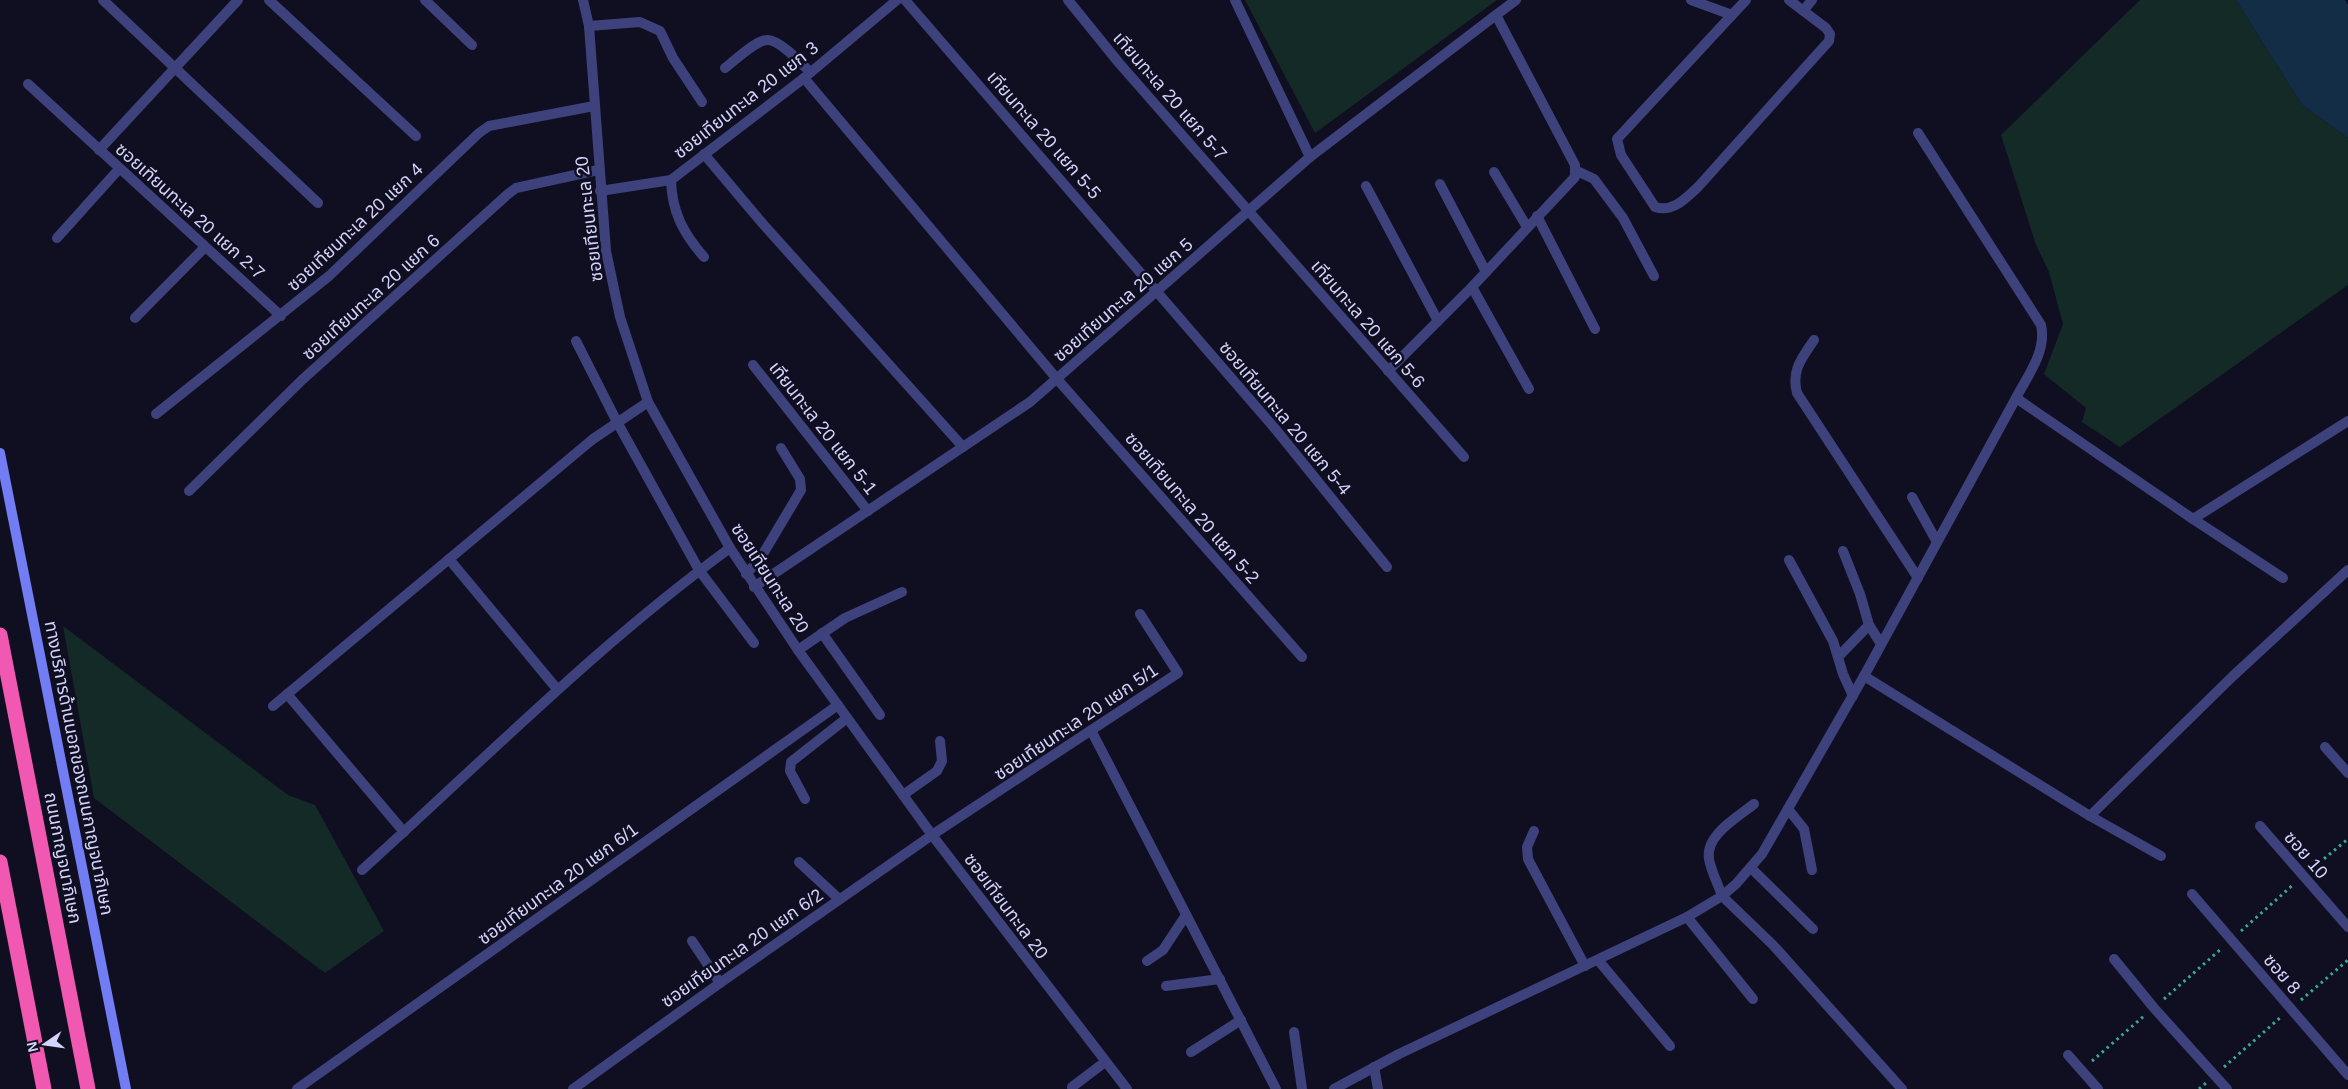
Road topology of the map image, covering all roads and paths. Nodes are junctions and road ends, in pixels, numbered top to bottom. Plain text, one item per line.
1 (103, 0) edge
2 (238, 0) edge
3 (269, 0) edge
4 (425, 0) edge
5 (583, 0) edge
6 (897, 0) edge
7 (905, 0) edge
8 (1068, 0) edge
9 (1235, 0) edge
10 (1516, 0) edge
11 (1691, 0) edge
12 (1746, 0) edge
13 (1789, 0) edge
14 (1812, 0) edge
15 (1803, 11) junction
16 (1496, 15) junction
17 (1732, 15) junction
18 (589, 26) junction
19 (472, 45) dead end
20 (176, 67) junction
21 (725, 68) dead end
22 (807, 75) junction
23 (28, 84) dead end
24 (702, 102) dead end
25 (594, 106) junction
26 (1918, 133) dead end
27 (416, 136) dead end
28 (99, 150) junction
29 (704, 154) junction
30 (1310, 157) junction
31 (119, 169) junction
32 (598, 170) junction
33 (1577, 171) junction
34 (1494, 172) dead end
35 (671, 180) junction
36 (1440, 184) dead end
37 (1366, 186) dead end
38 (600, 191) junction
39 (318, 203) dead end
40 (1248, 212) junction
41 (1537, 216) junction
42 (1527, 227) junction
43 (57, 238) dead end
44 (205, 247) junction
45 (704, 258) dead end
46 (1486, 272) junction
47 (1654, 276) dead end
48 (1472, 287) junction
49 (1157, 292) junction
50 (281, 316) junction
51 (135, 318) dead end
52 (1438, 321) junction
53 (1595, 329) dead end
54 (1814, 340) dead end
55 (576, 341) dead end
56 (753, 365) dead end
57 (1388, 371) junction
58 (1058, 379) junction
59 (1529, 389) dead end
60 (2016, 398) junction
61 (648, 402) junction
62 (156, 414) dead end
63 (2348, 421) edge
64 (617, 422) junction
65 (963, 446) junction
66 (781, 448) dead end
67 (0, 453) edge
68 (1464, 457) dead end
69 (189, 490) dead end
70 (1912, 497) dead end
71 (868, 511) junction
72 (2194, 519) junction
73 (1937, 542) junction
74 (730, 548) junction
75 (1843, 551) dead end
76 (448, 559) junction
77 (1789, 560) dead end
78 (1386, 567) dead end
79 (699, 570) junction
80 (2348, 570) edge
81 (746, 574) junction
82 (1918, 578) junction
83 (2283, 578) dead end
84 (754, 587) junction
85 (902, 592) dead end
86 (1140, 614) dead end
87 (1869, 625) junction
88 (822, 633) junction
89 (0, 635) edge
90 (754, 643) dead end
91 (1881, 644) junction
92 (798, 650) junction
93 (1302, 657) dead end
94 (1838, 657) junction
95 (1864, 676) junction
96 (557, 689) junction
97 (287, 694) junction
98 (1853, 696) junction
99 (838, 705) junction
100 (273, 706) dead end
101 (880, 715) dead end
102 (847, 718) junction
103 (1092, 732) junction
104 (940, 741) dead end
105 (2325, 747) dead end
106 (2348, 773) edge
107 (903, 795) junction
108 (805, 799) dead end
109 (1754, 804) dead end
110 (1788, 809) junction
111 (2090, 816) junction
112 (2260, 826) dead end
113 (404, 832) junction
114 (1534, 832) dead end
115 (932, 836) junction
116 (2348, 839) edge
117 (2161, 856) dead end
118 (0, 862) edge
119 (799, 862) dead end
120 (1752, 869) junction
121 (362, 870) dead end
122 (1812, 870) dead end
123 (2303, 876) junction
124 (2192, 894) dead end
125 (1722, 896) junction
126 (840, 899) junction
127 (1186, 915) junction
128 (1687, 918) junction
129 (2348, 927) edge
130 (1813, 929) dead end
131 (2232, 939) junction
132 (692, 941) dead end
133 (2114, 959) dead end
134 (1598, 960) junction
135 (2348, 960) edge
136 (1147, 961) dead end
137 (1585, 966) junction
138 (1220, 979) junction
139 (720, 983) junction
140 (1166, 986) dead end
141 (1753, 999) dead end
142 (2154, 1008) junction
143 (2290, 1009) junction
144 (1241, 1020) junction
145 (1294, 1032) dead end
146 (1670, 1046) dead end
147 (1192, 1052) dead end
148 (2068, 1055) dead end
149 (1105, 1062) junction
150 (1374, 1068) junction
151 (2082, 1070) junction
152 (2215, 1075) junction
153 (2348, 1075) edge
154 (1072, 1087) dead end
155 (44, 1089) edge
156 (88, 1089) edge
157 (126, 1089) edge
158 (298, 1089) edge
159 (573, 1089) edge
160 (1127, 1089) edge
161 (1276, 1089) edge
162 (1302, 1089) edge
163 (1334, 1089) edge
164 (1378, 1089) edge
165 (1902, 1089) edge
166 (2098, 1089) edge
167 (2199, 1089) edge
168 (2227, 1089) edge

1 - 20 street
2 - 20 street
3 - 27 street
4 - 19 street
5 - 18 street, ซอยเทียนทะเล 20
6 - 22 street, ซอยเทียนทะเล 20 แยก 3
7 - 49 street, เทียนทะเล 20 แยก 5-5
8 - 40 street, เทียนทะเล 20 แยก 5-7
9 - 30 street
10 - 16 street, ซอยเทียนทะเล 20 แยก 5
11 - 17 street
12 - 17 street
13 - 15 street
14 - 15 street
15 - 17 street
16 - 30 street, ซอยเทียนทะเล 20 แยก 5
16 - 33 street
18 - 24 street
18 - 25 street, ซอยเทียนทะเล 20
20 - 28 street
20 - 39 street
21 - 22 street, ซอยเทียนทะเล 20 แยก 5-2
22 - 29 street, ซอยเทียนทะเล 20 แยก 3
22 - 58 street, ซอยเทียนทะเล 20 แยก 5-2
23 - 28 street, ซอยเทียนทะเล 20 แยก 2-7
25 - 32 street, ซอยเทียนทะเล 20
25 - 50 street, ซอยเทียนทะเล 20 แยก 4
26 - 60 street
28 - 31 street, ซอยเทียนทะเล 20 แยก 2-7
29 - 35 street, ซอยเทียนทะเล 20 แยก 3
29 - 65 street
30 - 40 street, ซอยเทียนทะเล 20 แยก 5
31 - 43 street
31 - 44 street, ซอยเทียนทะเล 20 แยก 2-7
32 - 38 street, ซอยเทียนทะเล 20
32 - 69 street, ซอยเทียนทะเล 20 แยก 6
33 - 41 street
33 - 47 street
34 - 42 street
35 - 38 street, ซอยเทียนทะเล 20 แยก 3
35 - 45 street
36 - 46 street
37 - 52 street
38 - 61 street, ซอยเทียนทะเล 20
40 - 49 street, ซอยเทียนทะเล 20 แยก 5
40 - 57 street, เทียนทะเล 20 แยก 5-6
41 - 42 street
41 - 53 street
42 - 46 street
44 - 50 street, ซอยเทียนทะเล 20 แยก 2-7
44 - 51 street
46 - 48 street
48 - 52 street
48 - 59 street
49 - 58 street, ซอยเทียนทะเล 20 แยก 5
49 - 78 street, ซอยเทียนทะเล 20 แยก 5-4
50 - 62 street, ซอยเทียนทะเล 20 แยก 4
52 - 57 street
54 - 82 street
55 - 64 street
56 - 71 street, เทียนทะเล 20 แยก 5-1
57 - 68 street, เทียนทะเล 20 แยก 5-6
58 - 65 street, ซอยเทียนทะเล 20 แยก 5
58 - 93 street, ซอยเทียนทะเล 20 แยก 5-2
60 - 72 street
60 - 73 street
61 - 64 street
61 - 74 street, ซอยเทียนทะเล 20
63 - 72 street
64 - 76 street
64 - 79 street
65 - 71 street, ซอยเทียนทะเล 20 แยก 5
66 - 81 street
67 - 157 main road, ทางบริการด้านนอกของถนนกาญจนาภิเษก
70 - 73 street
71 - 84 street, ซอยเทียนทะเล 20 แยก 5
72 - 83 street
73 - 82 street
74 - 79 street
74 - 81 street, ซอยเทียนทะเล 20
75 - 87 street
76 - 96 street
76 - 97 street
77 - 94 street
79 - 90 street
79 - 96 street
80 - 111 street
81 - 84 street, ซอยเทียนทะเล 20
82 - 91 street
84 - 92 street, ซอยเทียนทะเล 20
85 - 88 street
86 - 103 street, ซอยเทียนทะเล 20 แยก 5/1
87 - 91 street
87 - 94 street
88 - 92 street
88 - 101 street
89 - 156 highway, ถนนกาญจนาภิเษก
91 - 95 street
92 - 99 street, ซอยเทียนทะเล 20
94 - 98 street
95 - 98 street
95 - 111 street
96 - 113 street
97 - 100 street
97 - 113 street
98 - 110 street
99 - 102 street, ซอยเทียนทะเล 20
99 - 158 street, ซอยเทียนทะเล 20 แยก 6/1
102 - 107 street, ซอยเทียนทะเล 20
102 - 108 street
103 - 115 street, ซอยเทียนทะเล 20 แยก 5/1
103 - 127 street
104 - 107 street
105 - 106 street
107 - 115 street, ซอยเทียนทะเล 20
109 - 125 street
110 - 120 street
110 - 122 street
111 - 117 street
112 - 123 street, ซอย 10
113 - 121 street
114 - 137 street
115 - 126 street, ซอยเทียนทะเล 20 แยก 6/2
115 - 149 street, ซอยเทียนทะเล 20
116 - 123 path
118 - 155 highway
119 - 126 street
120 - 125 street
120 - 130 street
123 - 129 street, ซอย 10
123 - 131 path
124 - 131 street, ซอย 8
125 - 128 street
125 - 165 street
126 - 139 street, ซอยเทียนทะเล 20 แยก 6/2
127 - 136 street
127 - 138 street
128 - 134 street
128 - 141 street
131 - 142 path
131 - 143 street, ซอย 8
132 - 139 street
133 - 142 street
134 - 137 street
134 - 146 street
135 - 143 path
137 - 150 street
138 - 140 street
138 - 144 street
139 - 159 street, ซอยเทียนทะเล 20 แยก 6/2
142 - 151 path
142 - 152 street
143 - 152 path
143 - 153 street, ซอย 8
144 - 147 street
144 - 161 street
145 - 162 street
148 - 151 street
149 - 154 street
149 - 160 street, ซอยเทียนทะเล 20
150 - 163 street
150 - 164 street
151 - 166 street
152 - 167 path
152 - 168 street

